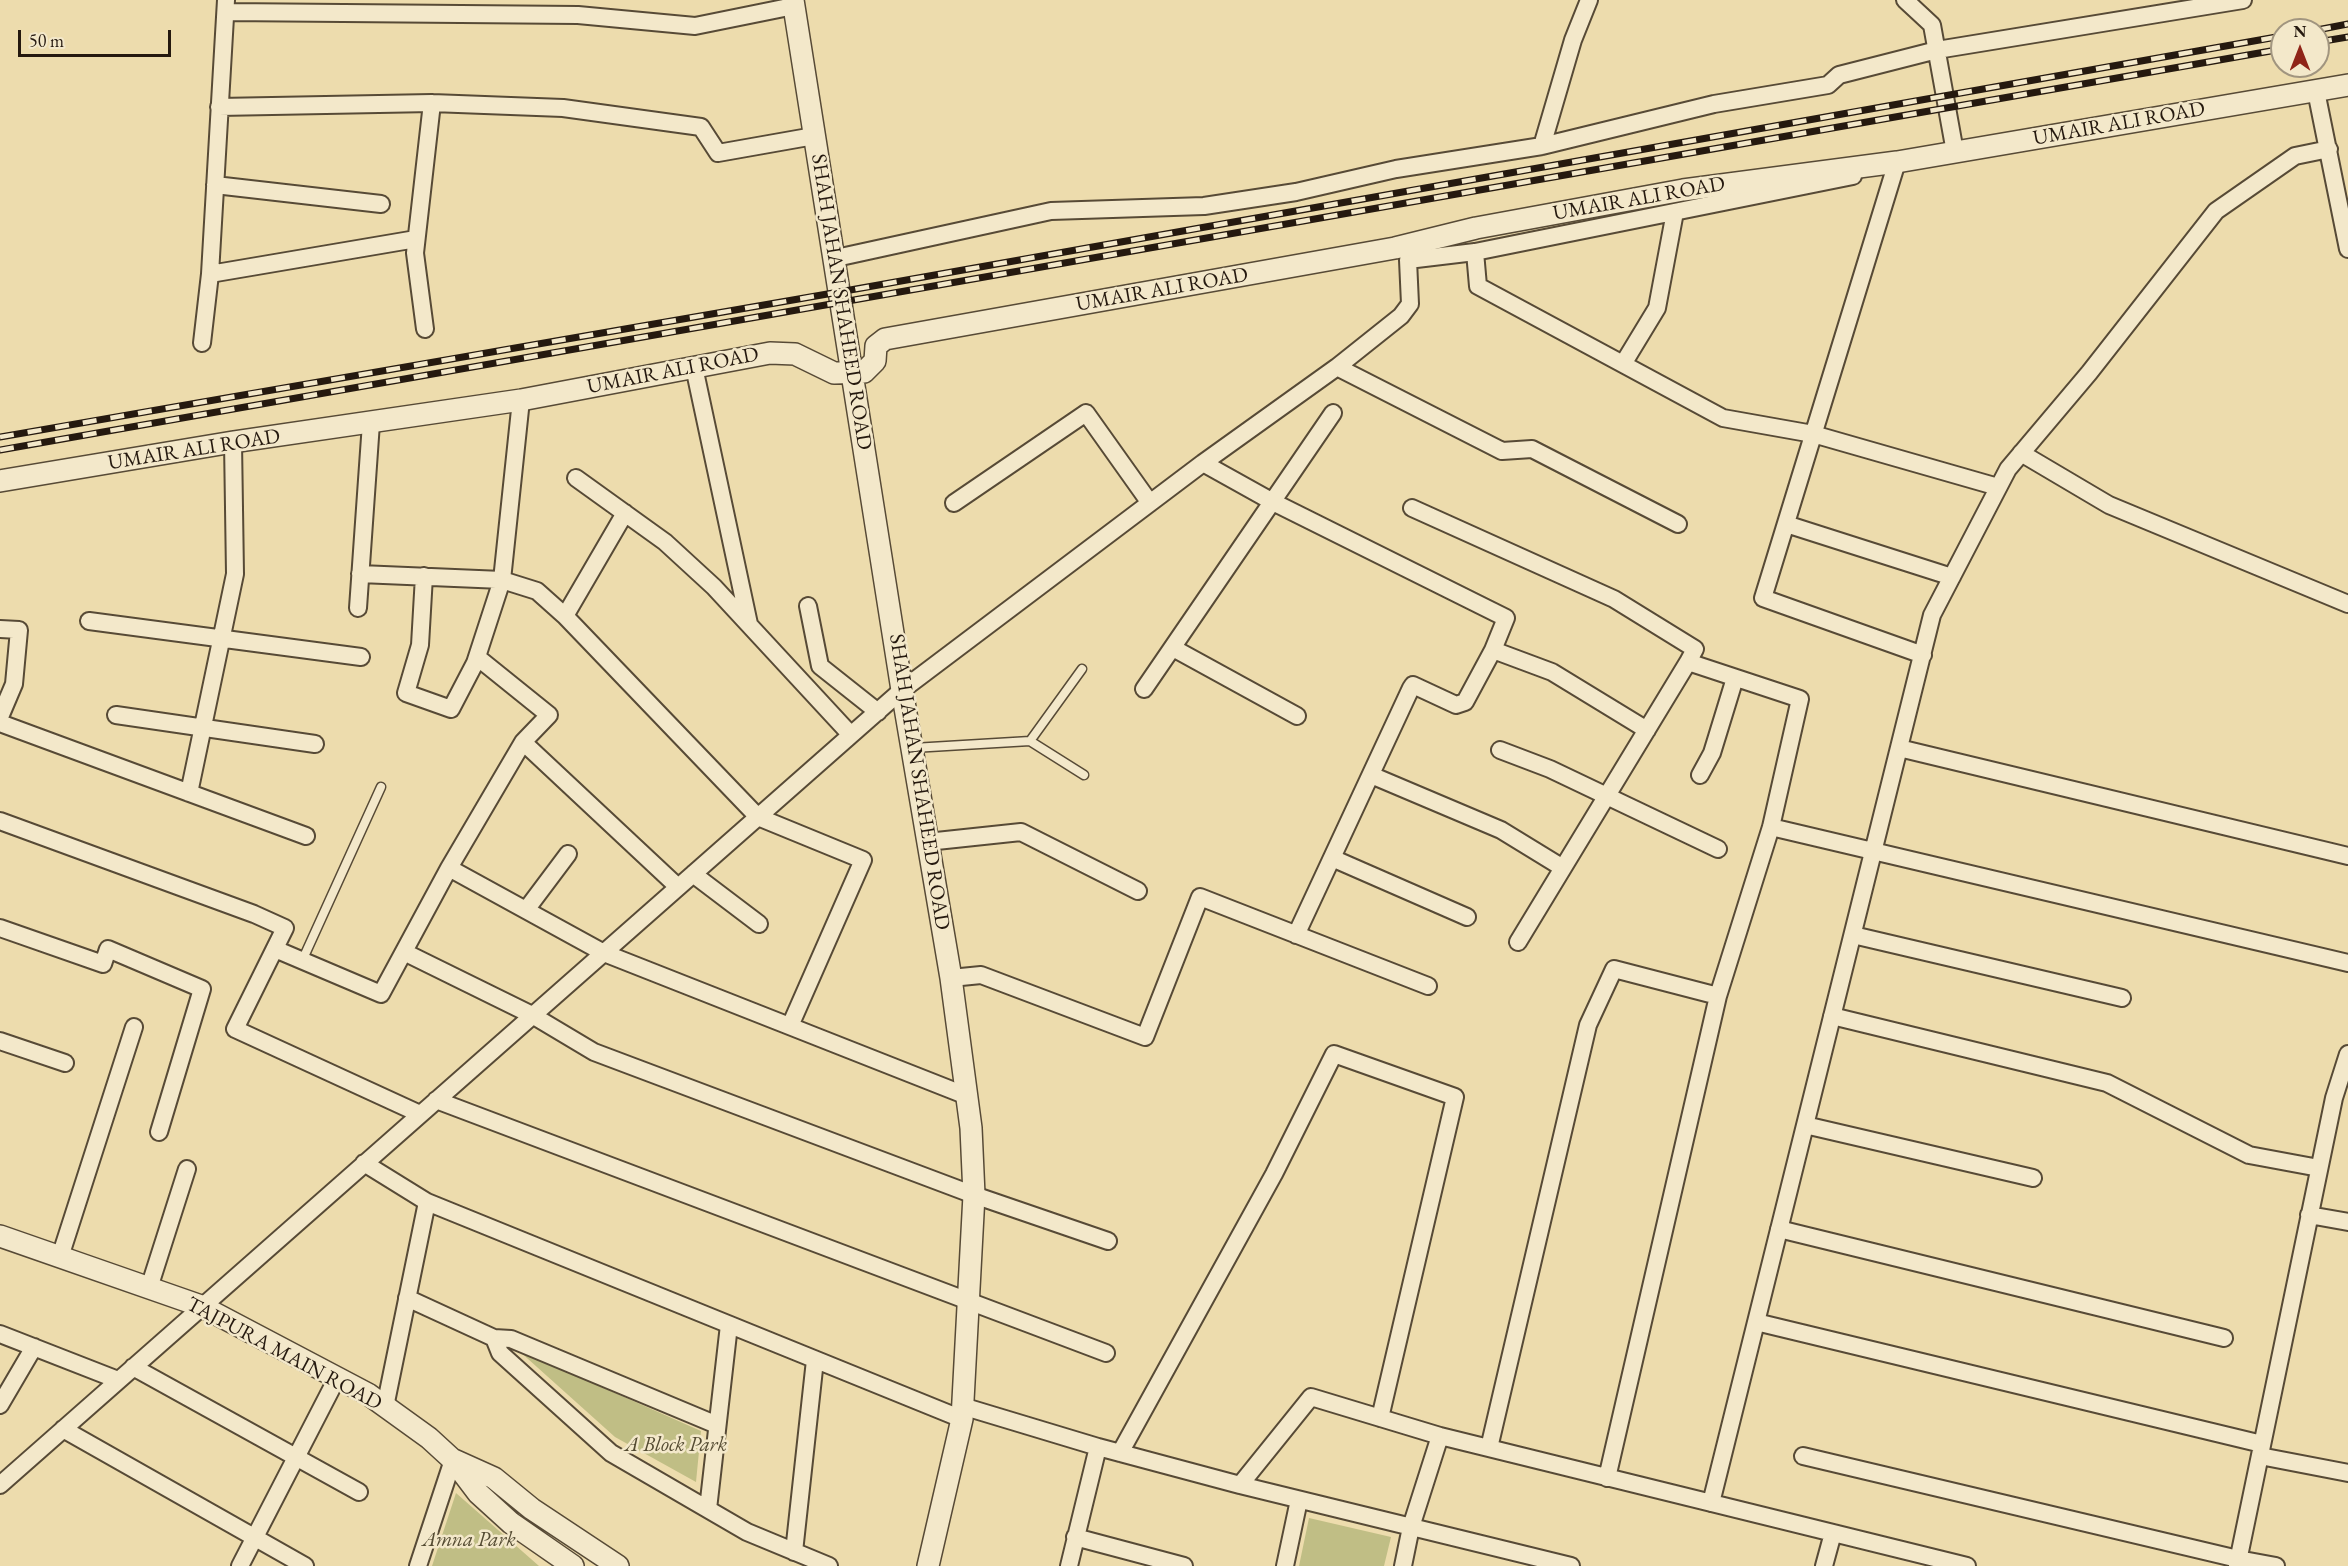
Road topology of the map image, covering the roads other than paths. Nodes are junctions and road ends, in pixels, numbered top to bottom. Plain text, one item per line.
1 (1589, 0) edge
2 (1905, 0) edge
3 (2242, 0) edge
4 (793, 3) edge
5 (226, 6) edge
6 (1937, 50) junction
7 (2348, 85) edge
8 (2316, 91) junction
9 (432, 103) junction
10 (219, 107) junction
11 (814, 136) junction
12 (1542, 146) junction
13 (2329, 150) junction
14 (1954, 152) junction
15 (1897, 162) junction
16 (215, 185) junction
17 (381, 204) dead end
18 (1675, 212) junction
19 (416, 239) junction
20 (2348, 249) edge
21 (1475, 252) junction
22 (1402, 254) junction
23 (836, 258) junction
24 (210, 274) junction
25 (425, 329) dead end
26 (202, 343) dead end
27 (1623, 364) junction
28 (694, 367) junction
29 (1337, 367) junction
30 (853, 374) junction
31 (521, 400) junction
32 (1333, 413) dead end
33 (371, 423) junction
34 (1813, 434) junction
35 (233, 442) junction
36 (2021, 453) junction
37 (1203, 463) junction
38 (576, 478) dead end
39 (0, 482) edge
40 (1998, 487) junction
41 (1273, 502) junction
42 (954, 503) dead end
43 (1150, 503) junction
44 (1412, 508) dead end
45 (625, 513) junction
46 (1678, 524) dead end
47 (1786, 524) junction
48 (360, 574) junction
49 (424, 576) junction
50 (1952, 577) junction
51 (502, 580) junction
52 (2348, 604) edge
53 (808, 606) dead end
54 (358, 608) dead end
55 (565, 616) junction
56 (89, 621) dead end
57 (749, 626) junction
58 (0, 629) edge
59 (222, 637) junction
60 (1173, 648) junction
61 (1493, 650) junction
62 (1923, 655) junction
63 (361, 657) dead end
64 (477, 657) junction
65 (1688, 662) junction
66 (1082, 669) dead end
67 (1735, 678) junction
68 (1144, 689) dead end
69 (902, 690) junction
70 (878, 712) junction
71 (116, 715) dead end
72 (1297, 716) dead end
73 (0, 717) edge
74 (0, 723) edge
75 (203, 728) junction
76 (1647, 730) junction
77 (851, 735) junction
78 (1030, 741) junction
79 (523, 742) junction
80 (315, 744) dead end
81 (913, 748) junction
82 (1899, 748) junction
83 (1500, 750) dead end
84 (1084, 775) dead end
85 (1371, 775) junction
86 (1700, 775) dead end
87 (381, 787) dead end
88 (189, 793) junction
89 (1606, 797) junction
90 (758, 817) junction
91 (0, 821) edge
92 (1771, 827) junction
93 (306, 836) dead end
94 (927, 842) junction
95 (1718, 849) dead end
96 (1873, 852) junction
97 (568, 854) dead end
98 (2348, 856) edge
99 (1332, 858) junction
100 (449, 868) junction
101 (1563, 868) junction
102 (693, 874) junction
103 (678, 887) junction
104 (1138, 891) dead end
105 (526, 910) junction
106 (1467, 917) dead end
107 (759, 924) dead end
108 (0, 928) edge
109 (1296, 935) junction
110 (1852, 935) junction
111 (1518, 942) dead end
112 (275, 949) junction
113 (404, 952) junction
114 (604, 952) junction
115 (302, 961) junction
116 (2348, 963) edge
117 (951, 978) junction
118 (1428, 986) dead end
119 (1718, 996) junction
120 (2122, 998) dead end
121 (532, 1015) junction
122 (1832, 1016) junction
123 (790, 1026) junction
124 (134, 1027) dead end
125 (0, 1041) edge
126 (2348, 1054) edge
127 (64, 1062) dead end
128 (967, 1096) junction
129 (436, 1100) junction
130 (420, 1114) junction
131 (1805, 1125) junction
132 (159, 1132) dead end
133 (364, 1163) junction
134 (2319, 1168) junction
135 (187, 1169) dead end
136 (2033, 1178) dead end
137 (974, 1195) junction
138 (427, 1202) junction
139 (2309, 1215) junction
140 (2348, 1222) edge
141 (1779, 1229) junction
142 (0, 1238) edge
143 (1108, 1241) dead end
144 (60, 1257) junction
145 (149, 1288) junction
146 (407, 1298) junction
147 (970, 1300) junction
148 (201, 1306) junction
149 (1756, 1322) junction
150 (729, 1325) junction
151 (0, 1334) edge
152 (494, 1338) junction
153 (2224, 1338) dead end
154 (34, 1347) junction
155 (1106, 1353) dead end
156 (815, 1359) junction
157 (133, 1367) junction
158 (337, 1378) junction
159 (118, 1380) junction
160 (0, 1405) edge
161 (385, 1407) junction
162 (962, 1413) junction
163 (1380, 1418) junction
164 (717, 1425) junction
165 (63, 1429) junction
166 (1440, 1436) junction
167 (1098, 1447) junction
168 (1489, 1449) junction
169 (2261, 1450) junction
170 (1120, 1453) junction
171 (1803, 1456) dead end
172 (295, 1459) junction
173 (453, 1460) junction
174 (2348, 1473) edge
175 (1607, 1478) junction
176 (0, 1485) edge
177 (1240, 1485) junction
178 (359, 1492) dead end
179 (1299, 1500) junction
180 (1711, 1503) junction
181 (708, 1509) junction
182 (1411, 1527) junction
183 (1833, 1533) junction
184 (1075, 1538) junction
185 (254, 1539) junction
186 (794, 1552) junction
187 (2238, 1563) edge
188 (240, 1566) edge
189 (305, 1566) edge
190 (418, 1566) edge
191 (573, 1566) edge
192 (618, 1566) edge
193 (829, 1566) edge
194 (928, 1566) edge
195 (1069, 1566) edge
196 (1184, 1566) edge
197 (1285, 1566) edge
198 (1403, 1566) edge
199 (1571, 1566) edge
200 (1824, 1566) edge
201 (1967, 1566) edge
202 (2276, 1566) edge

1 - 12 street
2 - 6 street
3 - 6 street
4 - 5 street
4 - 11 street, SHAH JAHAN SHAHEED ROAD
5 - 10 street
6 - 12 street
6 - 14 street
7 - 8 street, UMAIR ALI ROAD
8 - 13 street
8 - 14 street, UMAIR ALI ROAD
9 - 10 street
9 - 11 street
9 - 19 street
10 - 16 street
11 - 23 street, SHAH JAHAN SHAHEED ROAD
12 - 23 street
13 - 20 street
13 - 36 street
14 - 15 street, UMAIR ALI ROAD
15 - 18 street
15 - 22 street, UMAIR ALI ROAD
15 - 34 street
16 - 17 street
16 - 24 street
18 - 21 street
18 - 27 street
19 - 24 street
19 - 25 street
21 - 22 street
21 - 27 street
22 - 29 street
22 - 30 street, UMAIR ALI ROAD
23 - 30 street, SHAH JAHAN SHAHEED ROAD
24 - 26 street
27 - 34 street
28 - 30 street, UMAIR ALI ROAD
28 - 31 street, UMAIR ALI ROAD
28 - 57 street
29 - 37 street
29 - 46 street
30 - 69 street, SHAH JAHAN SHAHEED ROAD
31 - 33 street, UMAIR ALI ROAD
31 - 51 street
32 - 41 street
33 - 35 street, UMAIR ALI ROAD
33 - 48 street
34 - 40 street
34 - 47 street
35 - 39 street, UMAIR ALI ROAD
35 - 59 street
36 - 40 street
36 - 52 street
37 - 41 street
37 - 43 street
38 - 45 street
40 - 50 street
41 - 60 street
41 - 61 street
42 - 43 street
43 - 69 street
44 - 65 street
45 - 55 street
45 - 57 street
47 - 50 street
47 - 62 street
48 - 49 street
48 - 54 street
49 - 51 street
49 - 64 street
50 - 62 street
51 - 55 street
51 - 64 street
53 - 70 street
55 - 90 street
56 - 59 street
57 - 77 street
58 - 73 street
59 - 63 street
59 - 75 street
60 - 68 street
60 - 72 street
61 - 76 street
61 - 85 street
62 - 82 street
64 - 79 street
65 - 67 street
65 - 76 street
66 - 78 lane
67 - 86 street
67 - 92 street
69 - 70 street
69 - 81 street, SHAH JAHAN SHAHEED ROAD
70 - 77 street
71 - 75 street
74 - 88 street
75 - 80 street
75 - 88 street
76 - 89 street
77 - 90 street
78 - 81 lane
78 - 84 lane
79 - 100 street
79 - 103 street
81 - 94 street, SHAH JAHAN SHAHEED ROAD
82 - 96 street
82 - 98 street
83 - 89 street
85 - 99 street
85 - 101 street
87 - 115 lane
88 - 93 street
89 - 95 street
89 - 101 street
90 - 102 street
90 - 123 street
91 - 112 street
92 - 96 street
92 - 119 street
94 - 104 street
94 - 117 street, SHAH JAHAN SHAHEED ROAD
96 - 110 street
96 - 116 street
97 - 105 street
99 - 106 street
99 - 109 street
100 - 105 street
100 - 113 street
101 - 111 street
102 - 103 street
102 - 107 street
103 - 114 street
105 - 114 street
108 - 132 street
109 - 117 street
109 - 118 street
110 - 120 street
110 - 122 street
112 - 115 street
112 - 130 street
113 - 115 street
113 - 121 street
114 - 121 street
114 - 123 street
117 - 128 street, SHAH JAHAN SHAHEED ROAD
119 - 168 street
119 - 175 street
121 - 129 street
121 - 137 street
122 - 131 street
122 - 134 street
123 - 128 street
124 - 144 street
125 - 127 street
126 - 134 street
128 - 137 street, SHAH JAHAN SHAHEED ROAD
129 - 130 street
129 - 147 street
130 - 133 street
131 - 136 street
131 - 141 street
133 - 138 street
133 - 148 street
134 - 139 street
135 - 145 street
137 - 143 street
137 - 147 street, SHAH JAHAN SHAHEED ROAD
138 - 146 street
138 - 150 street
139 - 140 street
139 - 169 street
141 - 149 street
141 - 153 street
142 - 144 street, TAJPURA MAIN ROAD
144 - 145 street, TAJPURA MAIN ROAD
145 - 148 street, TAJPURA MAIN ROAD
146 - 152 street
146 - 161 street
147 - 155 street
147 - 162 street, SHAH JAHAN SHAHEED ROAD
148 - 157 street
148 - 158 street, TAJPURA MAIN ROAD
149 - 169 street
149 - 180 street
150 - 156 street
150 - 164 street
151 - 154 street
152 - 164 street
152 - 181 street
154 - 159 street
154 - 160 street
156 - 162 street
156 - 186 street
157 - 159 street
157 - 172 street
158 - 161 street, TAJPURA MAIN ROAD
158 - 172 street
159 - 165 street
161 - 173 street, TAJPURA MAIN ROAD
162 - 167 street
162 - 194 street, SHAH JAHAN SHAHEED ROAD
163 - 166 street
163 - 170 street
163 - 177 street
164 - 181 street
165 - 176 street
165 - 185 street
166 - 168 street
166 - 182 street
167 - 170 street
167 - 184 street
168 - 175 street
169 - 174 street
169 - 187 street
170 - 177 street
171 - 187 street
172 - 178 street
172 - 185 street
173 - 190 street
173 - 191 street, TAJPURA MAIN ROAD
173 - 192 street, TAJPURA MAIN ROAD
175 - 180 street
177 - 179 street
179 - 182 street
179 - 197 street
180 - 183 street
181 - 186 street
182 - 198 street
182 - 199 street
183 - 200 street
183 - 201 street
184 - 195 street
184 - 196 street
185 - 188 street
185 - 189 street
186 - 193 street
187 - 202 street

